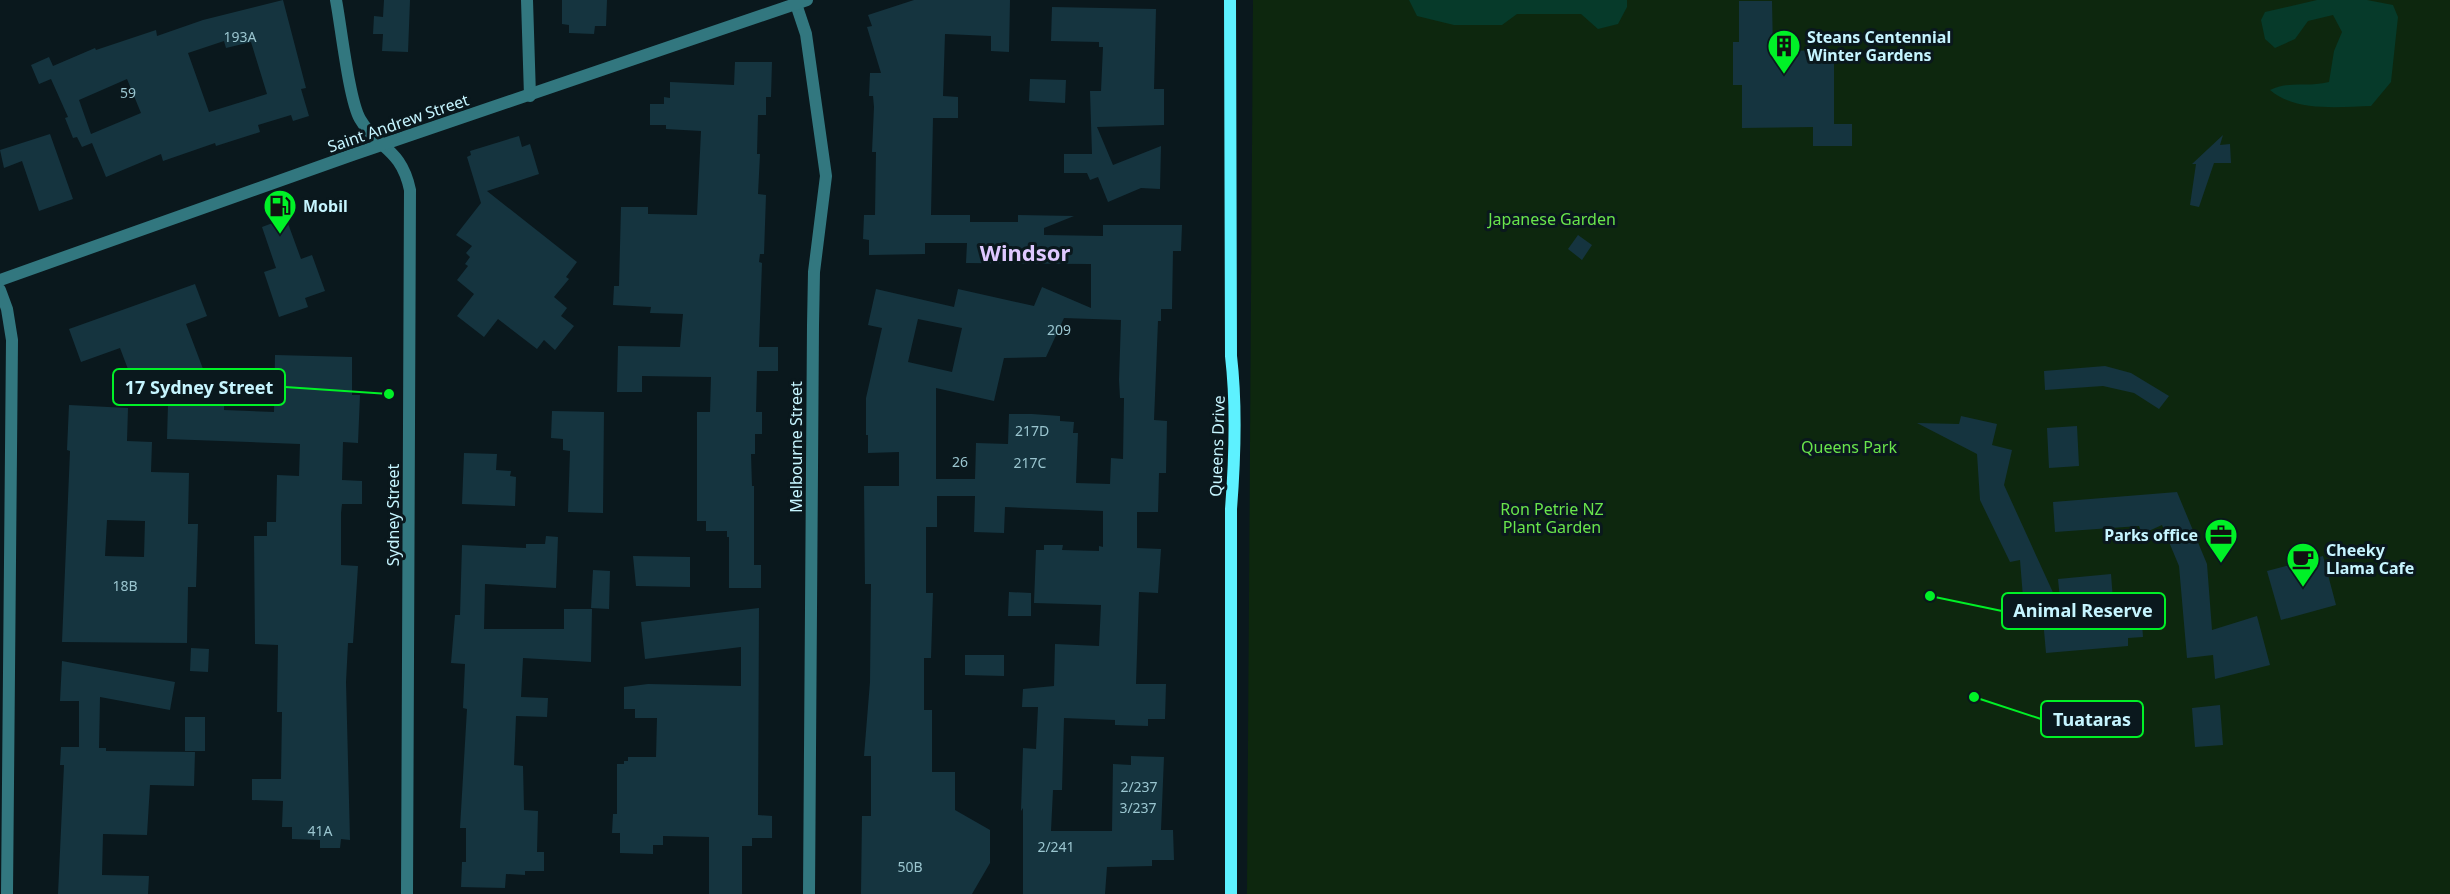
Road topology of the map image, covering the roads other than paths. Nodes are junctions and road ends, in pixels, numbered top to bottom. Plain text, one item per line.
1 (336, 0) edge
2 (527, 0) edge
3 (1230, 0) edge
4 (801, 2) edge
5 (530, 96) junction
6 (384, 144) junction
7 (0, 280) edge
8 (0, 290) edge
9 (7, 894) edge
10 (407, 894) edge
11 (809, 894) edge
12 (1231, 894) edge

1 - 6 street, Sydney Street
2 - 5 street
3 - 12 main road, Queens Drive
4 - 5 street, Saint Andrew Street
4 - 11 street, Melbourne Street
5 - 6 street, Saint Andrew Street
6 - 7 street, Saint Andrew Street
6 - 10 street, Sydney Street
8 - 9 street

